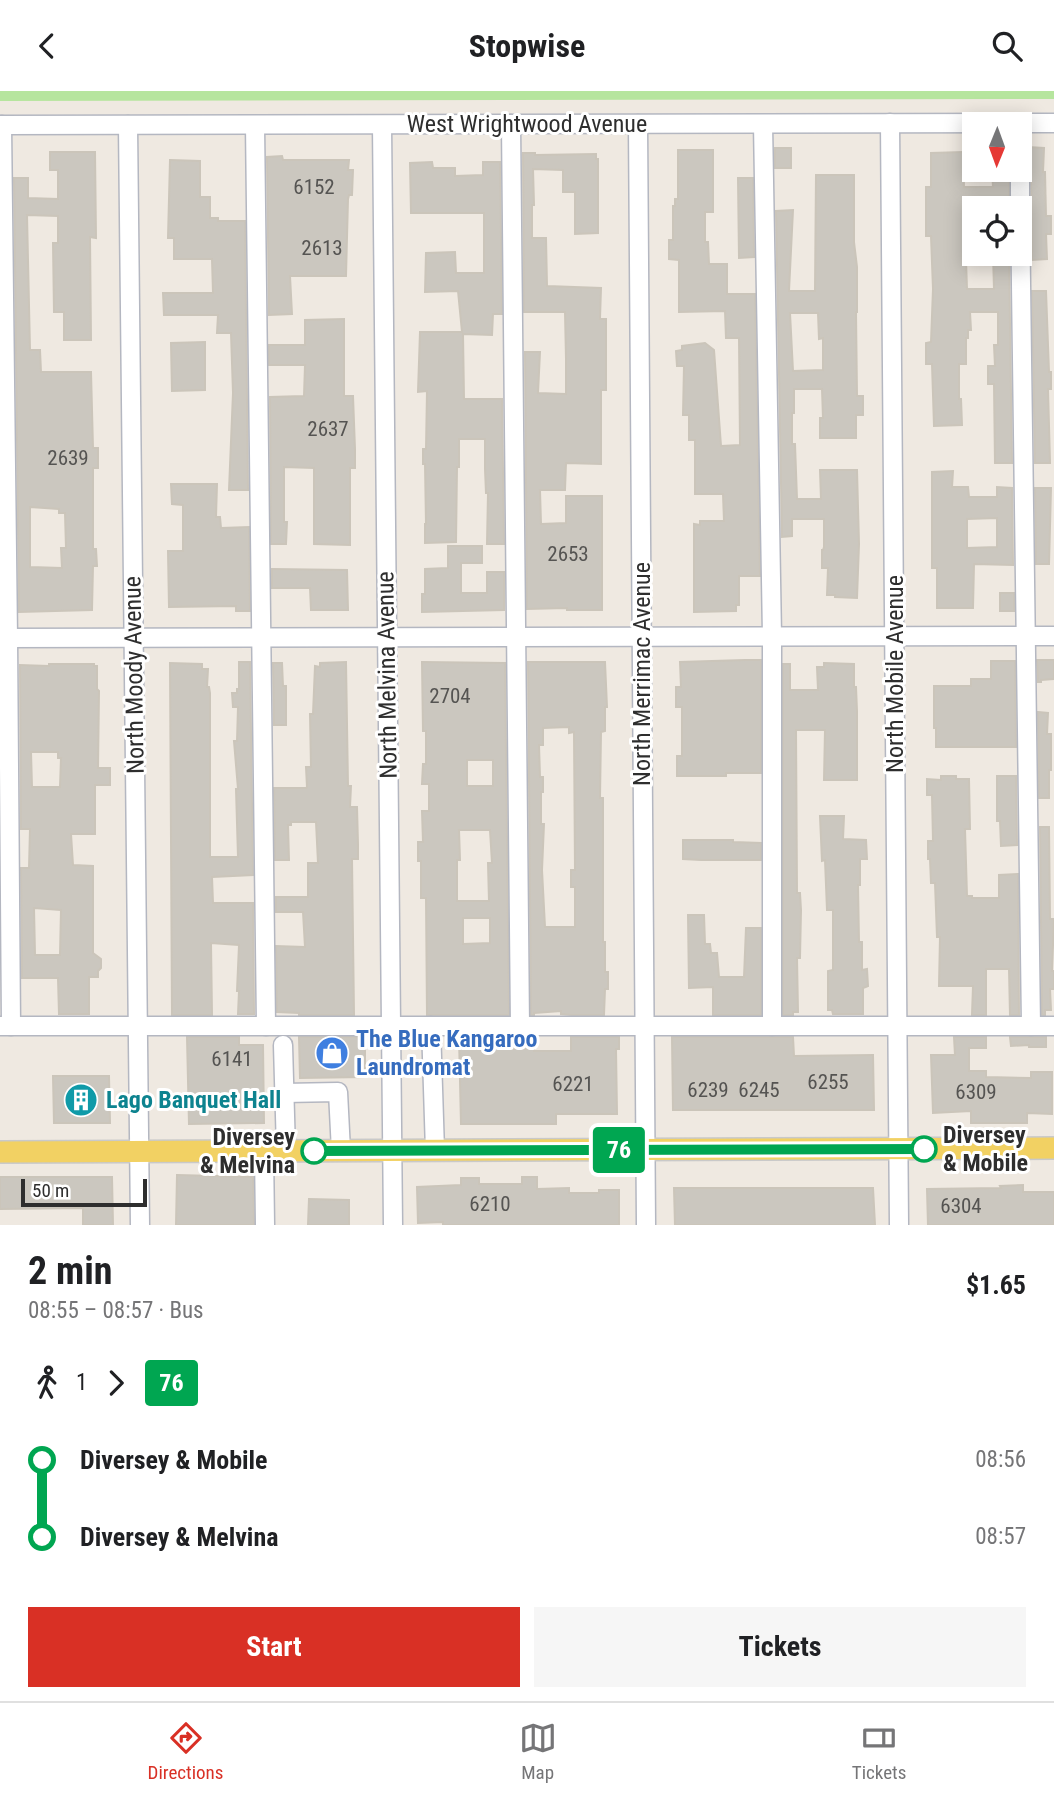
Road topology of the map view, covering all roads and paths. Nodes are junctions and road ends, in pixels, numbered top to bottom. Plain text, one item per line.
1 (890, 123) junction
2 (1054, 123) edge
3 (512, 124) junction
4 (638, 124) junction
5 (763, 124) junction
6 (962, 124) edge
7 (1032, 124) edge
8 (1, 125) edge
9 (128, 125) junction
10 (255, 125) junction
11 (382, 125) junction
12 (1021, 266) edge
13 (642, 636) junction
14 (772, 636) junction
15 (894, 636) junction
16 (1027, 636) junction
17 (1054, 636) edge
18 (133, 637) junction
19 (262, 637) junction
20 (387, 637) junction
21 (516, 637) junction
22 (4, 638) edge
23 (6, 1026) edge
24 (138, 1026) junction
25 (266, 1026) junction
26 (391, 1026) junction
27 (431, 1026) junction
28 (520, 1026) junction
29 (644, 1026) junction
30 (772, 1026) junction
31 (898, 1026) junction
32 (1031, 1026) junction
33 (1054, 1026) edge
34 (283, 1045) dead end
35 (284, 1093) junction
36 (1054, 1148) edge
37 (899, 1149) junction
38 (645, 1150) junction
39 (264, 1151) junction
40 (286, 1151) junction
41 (341, 1151) junction
42 (392, 1151) junction
43 (435, 1151) junction
44 (0, 1152) edge
45 (139, 1152) junction
46 (140, 1225) edge
47 (265, 1225) edge
48 (393, 1225) edge
49 (646, 1225) edge
50 (899, 1225) edge

1 - 5 street, West Wrightwood Avenue
1 - 6 street, West Wrightwood Avenue
1 - 15 street, North Mobile Avenue
2 - 7 street, West Wrightwood Avenue
3 - 4 street, West Wrightwood Avenue
3 - 11 street, West Wrightwood Avenue
3 - 21 street
4 - 5 street, West Wrightwood Avenue
4 - 13 street, North Merrimac Avenue
5 - 14 street
8 - 9 street, West Wrightwood Avenue
8 - 22 street
9 - 10 street, West Wrightwood Avenue
9 - 18 street, North Moody Avenue
10 - 11 street, West Wrightwood Avenue
10 - 19 street
11 - 20 street, North Melvina Avenue
12 - 16 street
13 - 14 street
13 - 21 street
13 - 29 street, North Merrimac Avenue
14 - 15 street
14 - 30 street
15 - 16 street
15 - 31 street, North Mobile Avenue
16 - 17 street
16 - 32 street
18 - 19 street
18 - 22 street
18 - 24 street, North Moody Avenue
19 - 20 street
19 - 25 street
20 - 21 street
20 - 26 street, North Melvina Avenue
21 - 28 street
22 - 23 street
23 - 24 street
24 - 25 street
24 - 45 street, North Moody Avenue
25 - 26 street
26 - 27 street
26 - 42 street, North Melvina Avenue
27 - 28 street
27 - 43 street
28 - 29 street
29 - 30 street
29 - 38 street, North Merrimac Avenue
30 - 31 street
31 - 32 street
31 - 37 street, North Mobile Avenue
32 - 33 street
34 - 35 street
35 - 40 street
35 - 41 street
36 - 37 main road
37 - 38 main road
37 - 50 street, North Mobile Avenue
38 - 43 main road
38 - 49 street, North Merrimac Avenue
39 - 40 main road
39 - 45 main road
39 - 47 street
40 - 41 main road
41 - 42 main road
42 - 43 main road
42 - 48 street, North Melvina Avenue
44 - 45 main road
45 - 46 street, North Moody Avenue

